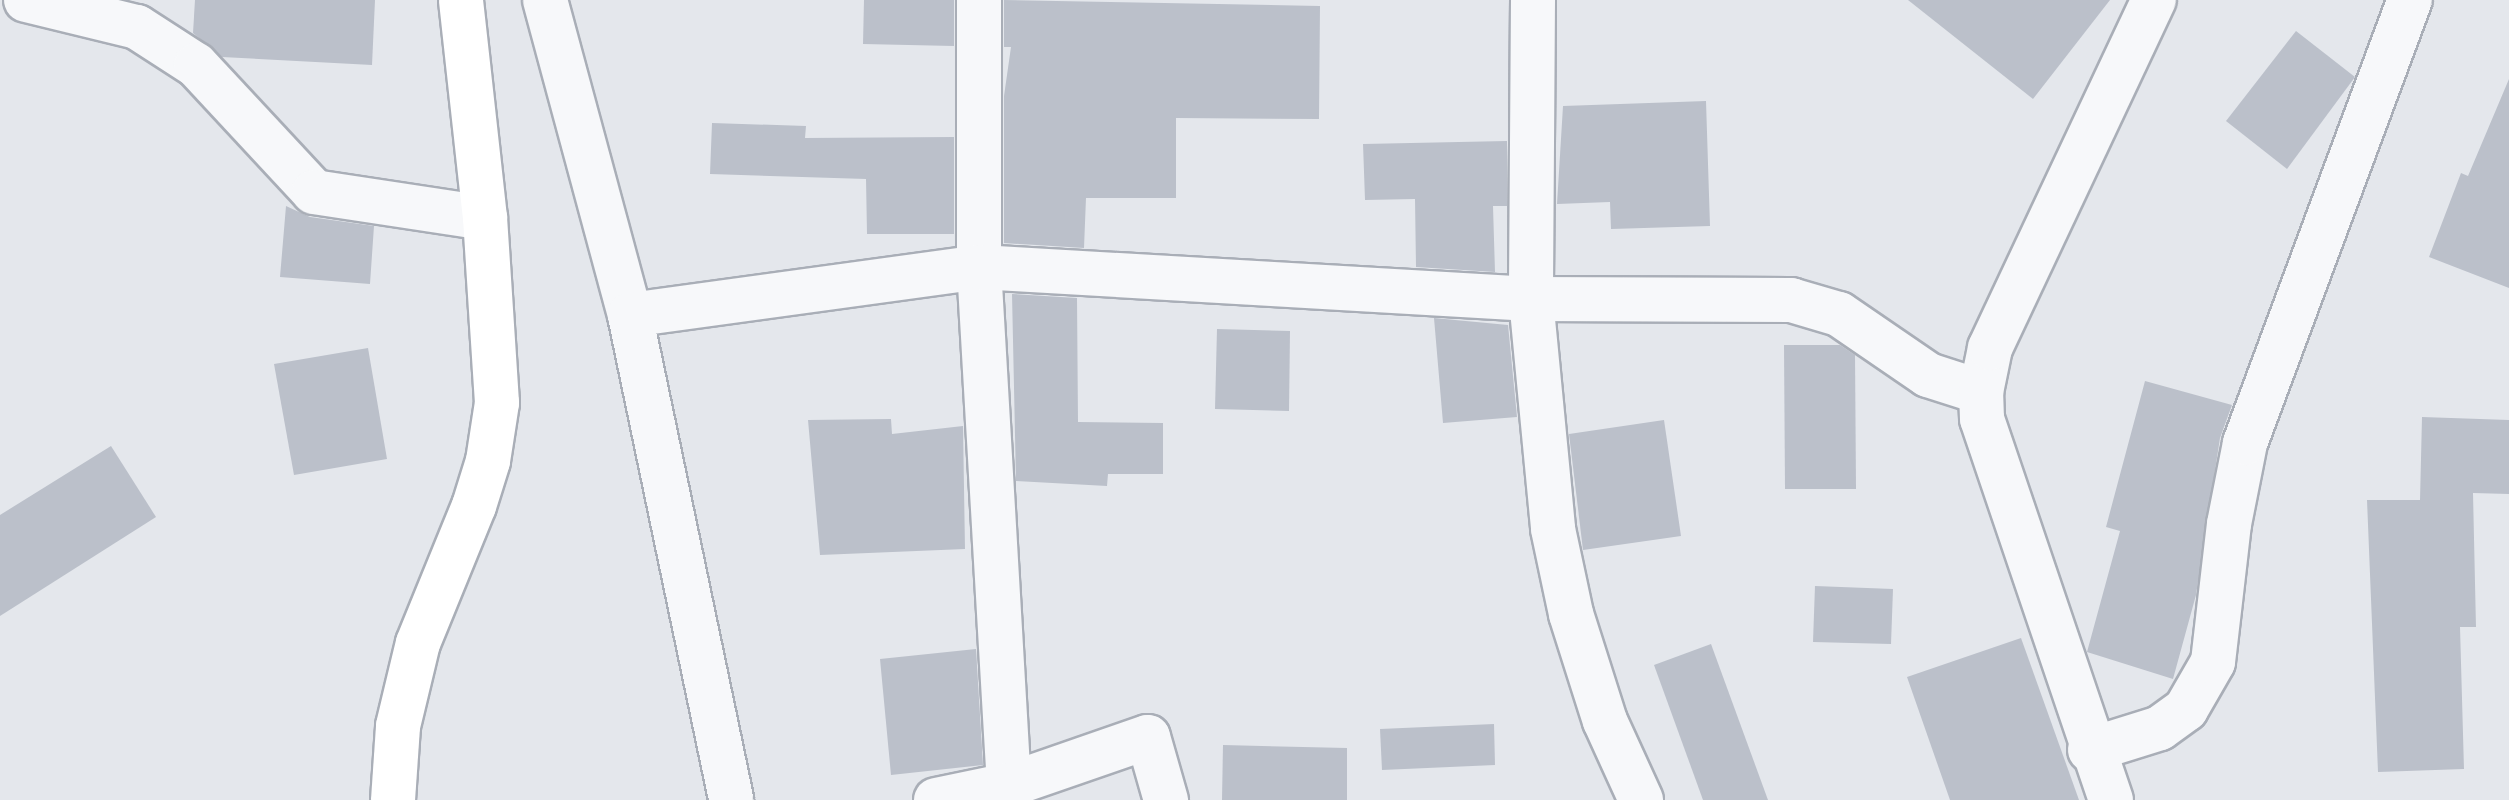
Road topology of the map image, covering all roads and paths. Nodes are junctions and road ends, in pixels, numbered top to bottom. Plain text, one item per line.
1 (26, 0) edge
2 (461, 0) edge
3 (545, 0) edge
4 (979, 0) edge
5 (1533, 0) edge
6 (2154, 0) edge
7 (2410, 0) edge
8 (485, 218) junction
9 (979, 267) junction
10 (1531, 299) junction
11 (630, 315) junction
12 (1981, 392) junction
13 (2090, 750) junction
14 (1009, 785) junction
15 (393, 800) edge
16 (731, 800) edge
17 (936, 800) edge
18 (1166, 800) edge
19 (1641, 800) edge
20 (2111, 800) edge

1 - 8 street
2 - 8 street
3 - 11 street
4 - 9 street
5 - 10 street
6 - 12 street
7 - 13 street
8 - 15 street
9 - 10 street
9 - 11 street
9 - 14 street
10 - 12 street
10 - 19 street
11 - 16 street
12 - 13 street
13 - 20 street
14 - 17 street
14 - 18 street

